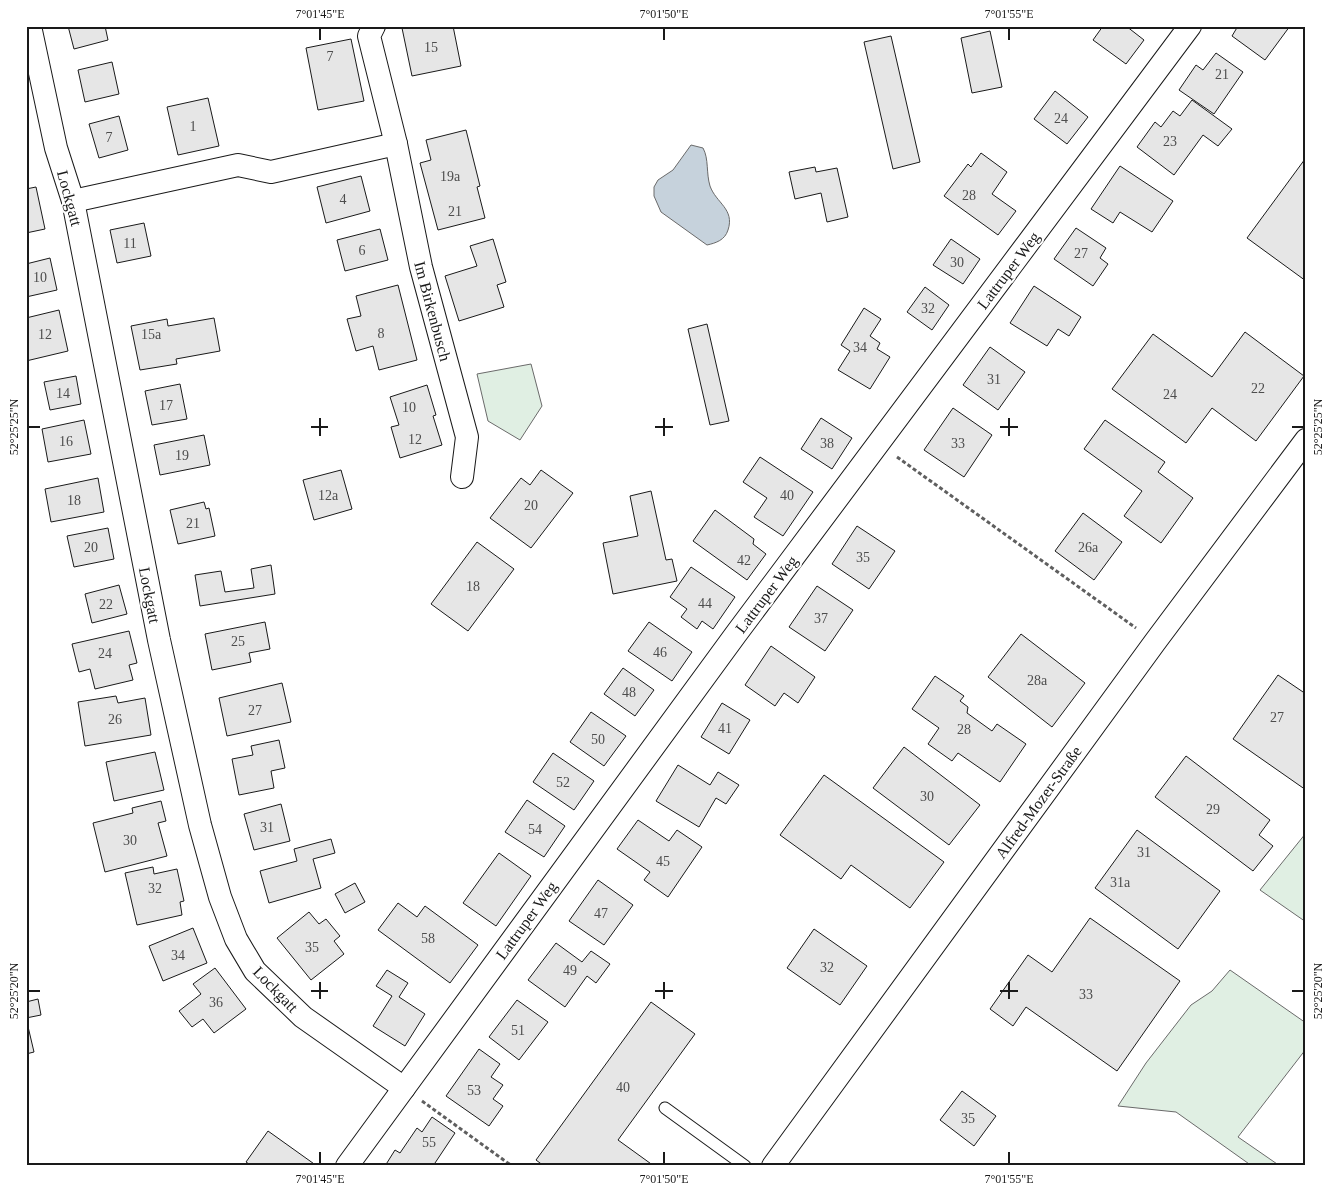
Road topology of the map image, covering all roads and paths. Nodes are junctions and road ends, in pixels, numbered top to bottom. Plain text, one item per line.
1 (30, 26) edge
2 (374, 26) edge
3 (1190, 26) edge
4 (396, 144) junction
5 (74, 201) junction
6 (1306, 440) edge
7 (878, 444) junction
8 (462, 477) dead end
9 (1155, 642) junction
10 (404, 1088) junction
11 (665, 1108) dead end
12 (347, 1166) edge
13 (512, 1166) edge
14 (745, 1166) edge
15 (773, 1166) edge

1 - 5 street, Lockgatt
2 - 4 street, Im Birkenbusch
3 - 7 street, Lattruper Weg
4 - 5 street
4 - 8 street, Im Birkenbusch
5 - 10 street, Lockgatt
6 - 9 street, Alfred-Mozer-Straße
7 - 9 path
7 - 10 street, Lattruper Weg
9 - 15 street, Alfred-Mozer-Straße
10 - 12 street, Lattruper Weg
10 - 13 path
11 - 14 lane

